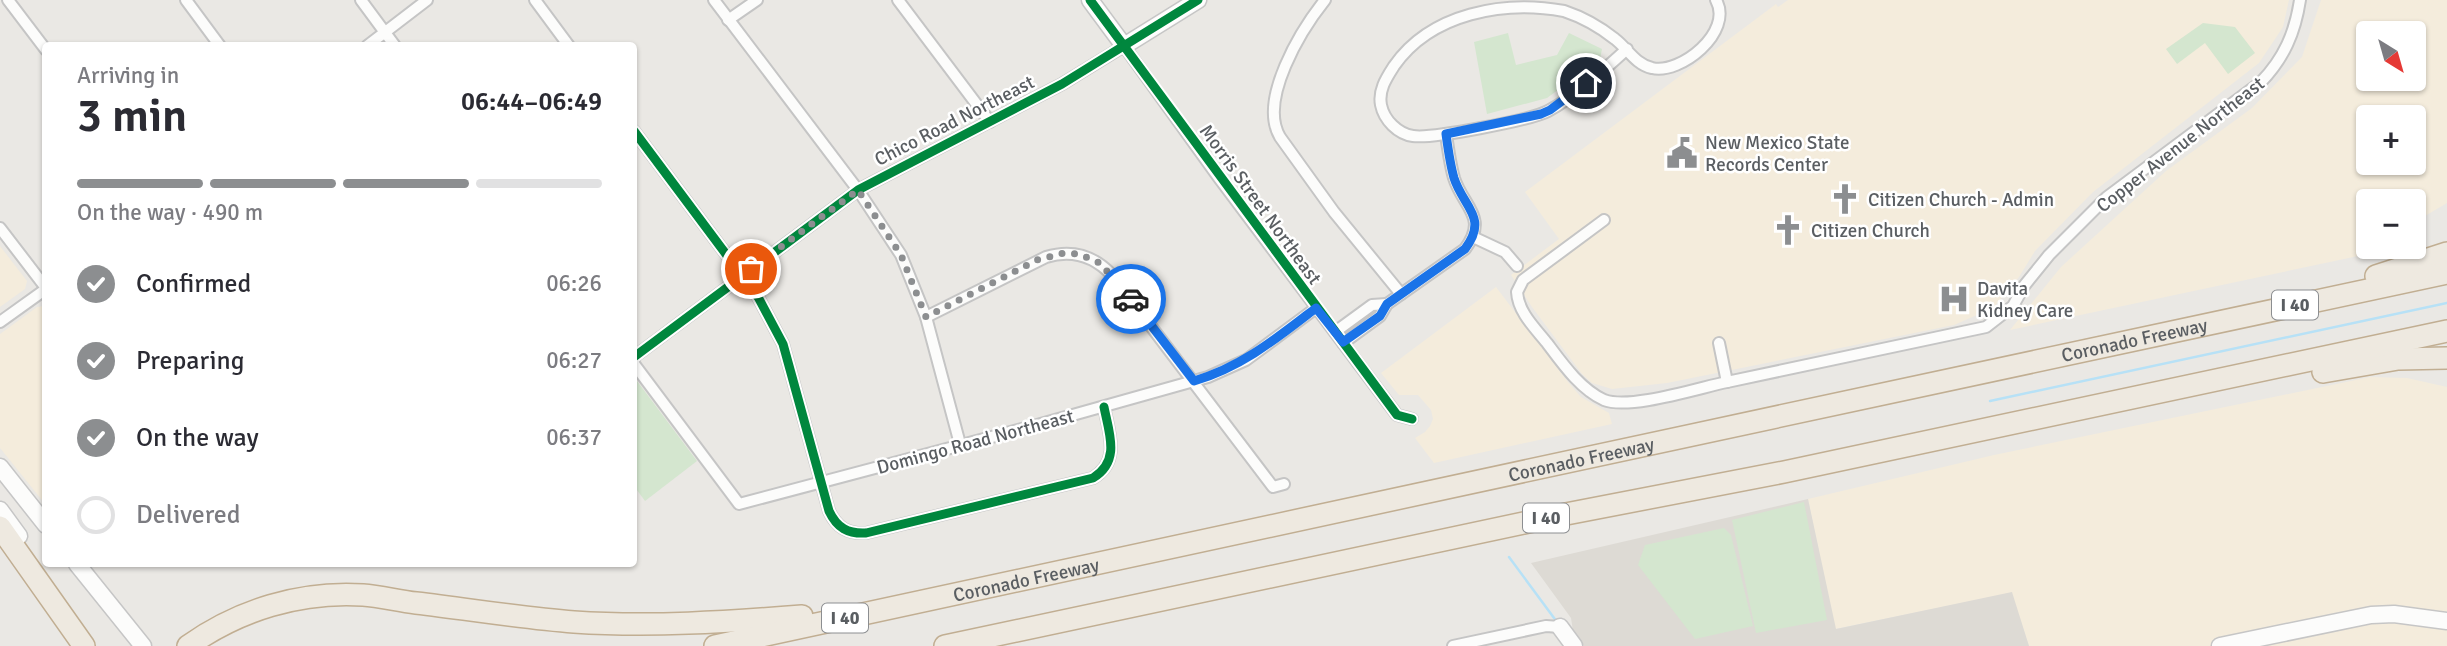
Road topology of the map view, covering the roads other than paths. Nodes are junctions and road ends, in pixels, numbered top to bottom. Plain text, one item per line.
1 (8, 0) edge
2 (186, 0) edge
3 (361, 0) edge
4 (427, 0) edge
5 (535, 0) edge
6 (714, 0) edge
7 (757, 0) edge
8 (898, 0) edge
9 (1090, 0) edge
10 (1198, 0) edge
11 (1325, 0) edge
12 (1716, 0) edge
13 (2301, 0) edge
14 (1498, 2) edge
15 (1479, 4) edge
16 (728, 20) junction
17 (385, 32) junction
18 (217, 42) edge
19 (372, 42) edge
20 (392, 42) edge
21 (566, 42) edge
22 (42, 45) edge
23 (1124, 46) junction
24 (1627, 49) junction
25 (990, 122) junction
26 (1446, 134) junction
27 (637, 135) edge
28 (858, 190) junction
29 (1604, 220) dead end
30 (0, 228) edge
31 (1473, 237) junction
32 (2447, 253) edge
33 (1517, 266) dead end
34 (2447, 273) edge
35 (742, 275) junction
36 (42, 283) edge
37 (42, 291) edge
38 (1401, 294) junction
39 (1387, 304) junction
40 (1316, 308) junction
41 (926, 317) junction
42 (0, 322) edge
43 (2447, 331) edge
44 (1335, 332) junction
45 (2143, 337) junction
46 (1343, 342) junction
47 (1719, 343) dead end
48 (637, 355) edge
49 (2447, 358) edge
50 (637, 368) edge
51 (1194, 381) junction
52 (1727, 382) junction
53 (2148, 396) junction
54 (1104, 407) junction
55 (1412, 419) dead end
56 (960, 444) junction
57 (0, 467) edge
58 (821, 482) junction
59 (1284, 484) dead end
60 (0, 510) edge
61 (42, 519) edge
62 (0, 527) edge
63 (79, 567) edge
64 (974, 591) junction
65 (334, 595) junction
66 (2447, 621) edge
67 (1560, 627) joint
68 (84, 646) edge
69 (96, 646) edge
70 (143, 646) edge
71 (178, 646) edge
72 (188, 646) edge
73 (202, 646) edge
74 (715, 646) edge
75 (946, 646) edge
76 (1452, 646) edge
77 (1574, 646) edge
78 (2220, 646) edge

1 - 22 street
2 - 18 street
3 - 17 street
4 - 17 street
5 - 21 street
6 - 16 street
7 - 16 street
8 - 25 street
9 - 23 street, Morris Street Northeast
10 - 23 street, Chico Road Northeast
11 - 38 street
12 - 24 street
13 - 52 street, Copper Avenue Northeast
14 - 15 street
14 - 24 street
15 - 26 street
16 - 28 street
17 - 19 street
17 - 20 street
23 - 25 street, Chico Road Northeast
23 - 40 street, Morris Street Northeast
24 - 26 street
25 - 28 street, Chico Road Northeast
26 - 31 street
27 - 35 street
28 - 35 street, Chico Road Northeast
28 - 41 street
29 - 52 street, Copper Avenue Northeast
30 - 36 street
31 - 33 street
31 - 38 street
32 - 45 highway
34 - 45 highway, Coronado Freeway / I 40
35 - 48 street, Chico Road Northeast
35 - 58 street
37 - 42 street
38 - 39 street
39 - 44 street
39 - 46 street
40 - 44 street, Morris Street Northeast
40 - 51 street, Domingo Road Northeast
41 - 51 street
41 - 56 street
43 - 53 highway, I 40
44 - 46 street, Morris Street Northeast
45 - 64 highway, Coronado Freeway / I 40
46 - 55 street, Morris Street Northeast
47 - 52 street
49 - 53 highway
50 - 58 street, Domingo Road Northeast
51 - 54 street, Domingo Road Northeast
51 - 59 street
53 - 75 highway, I 40
54 - 56 street, Domingo Road Northeast
54 - 58 street
56 - 58 street, Domingo Road Northeast
57 - 61 street
60 - 69 street
62 - 68 highway
63 - 70 street
64 - 65 highway
64 - 74 highway, Coronado Freeway / I 40
65 - 71 highway
65 - 72 highway
65 - 73 highway
66 - 78 street
67 - 76 street
67 - 77 street

